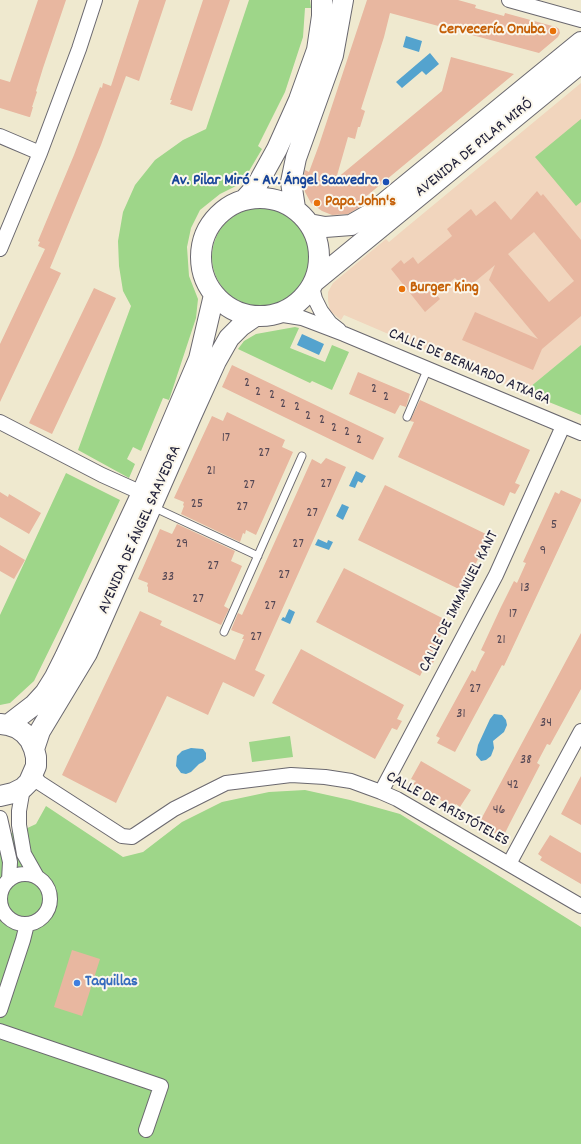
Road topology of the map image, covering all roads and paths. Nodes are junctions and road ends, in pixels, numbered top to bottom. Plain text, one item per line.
1 (96, 0) edge
2 (322, 0) edge
3 (343, 0) edge
4 (509, 0) edge
5 (581, 20) edge
6 (581, 42) edge
7 (581, 63) edge
8 (0, 136) edge
9 (40, 153) junction
10 (245, 199) junction
11 (295, 208) junction
12 (309, 224) junction
13 (0, 249) edge
14 (313, 284) junction
15 (214, 295) junction
16 (277, 314) junction
17 (254, 316) junction
18 (344, 334) junction
19 (428, 368) junction
20 (407, 417) dead end
21 (0, 422) edge
22 (563, 426) junction
23 (581, 433) edge
24 (302, 456) dead end
25 (147, 500) junction
26 (258, 556) junction
27 (224, 632) dead end
28 (4, 725) edge
29 (581, 731) edge
30 (34, 749) junction
31 (28, 781) junction
32 (381, 792) junction
33 (0, 796) edge
34 (0, 818) edge
35 (509, 864) junction
36 (37, 877) junction
37 (9, 880) junction
38 (581, 906) edge
39 (27, 924) junction
40 (0, 1010) edge
41 (0, 1031) edge
42 (146, 1130) dead end

1 - 9 street
2 - 10 street
3 - 11 street
4 - 5 street
6 - 12 street, AVENIDA DE PILAR MIRÓ
7 - 14 street, AVENIDA DE PILAR MIRÓ
8 - 9 street
9 - 13 street
10 - 11 street
10 - 15 street
11 - 12 street
12 - 14 street
14 - 16 street
14 - 18 street, CALLE DE BERNARDO ATXAGA
15 - 17 street
15 - 25 street, AVENIDA DE ÁNGEL SAAVEDRA
16 - 17 street
16 - 18 street, CALLE DE BERNARDO ATXAGA
17 - 25 street, AVENIDA DE ÁNGEL SAAVEDRA
18 - 19 street, CALLE DE BERNARDO ATXAGA
19 - 20 lane
19 - 22 street, CALLE DE BERNARDO ATXAGA
21 - 25 street
22 - 23 street, CALLE DE BERNARDO ATXAGA
22 - 32 street, CALLE DE IMMANUEL KANT
24 - 26 lane
25 - 26 lane
25 - 28 street, AVENIDA DE ÁNGEL SAAVEDRA
25 - 30 street, AVENIDA DE ÁNGEL SAAVEDRA
26 - 27 lane
28 - 30 street
29 - 35 street
30 - 31 street
31 - 32 street, CALLE DE ARISTÓTELES
31 - 33 street
31 - 36 street
32 - 35 street, CALLE DE ARISTÓTELES
34 - 37 street
35 - 38 street, CALLE DE ARISTÓTELES
36 - 37 street
36 - 39 street
37 - 39 street
39 - 40 street
41 - 42 street

